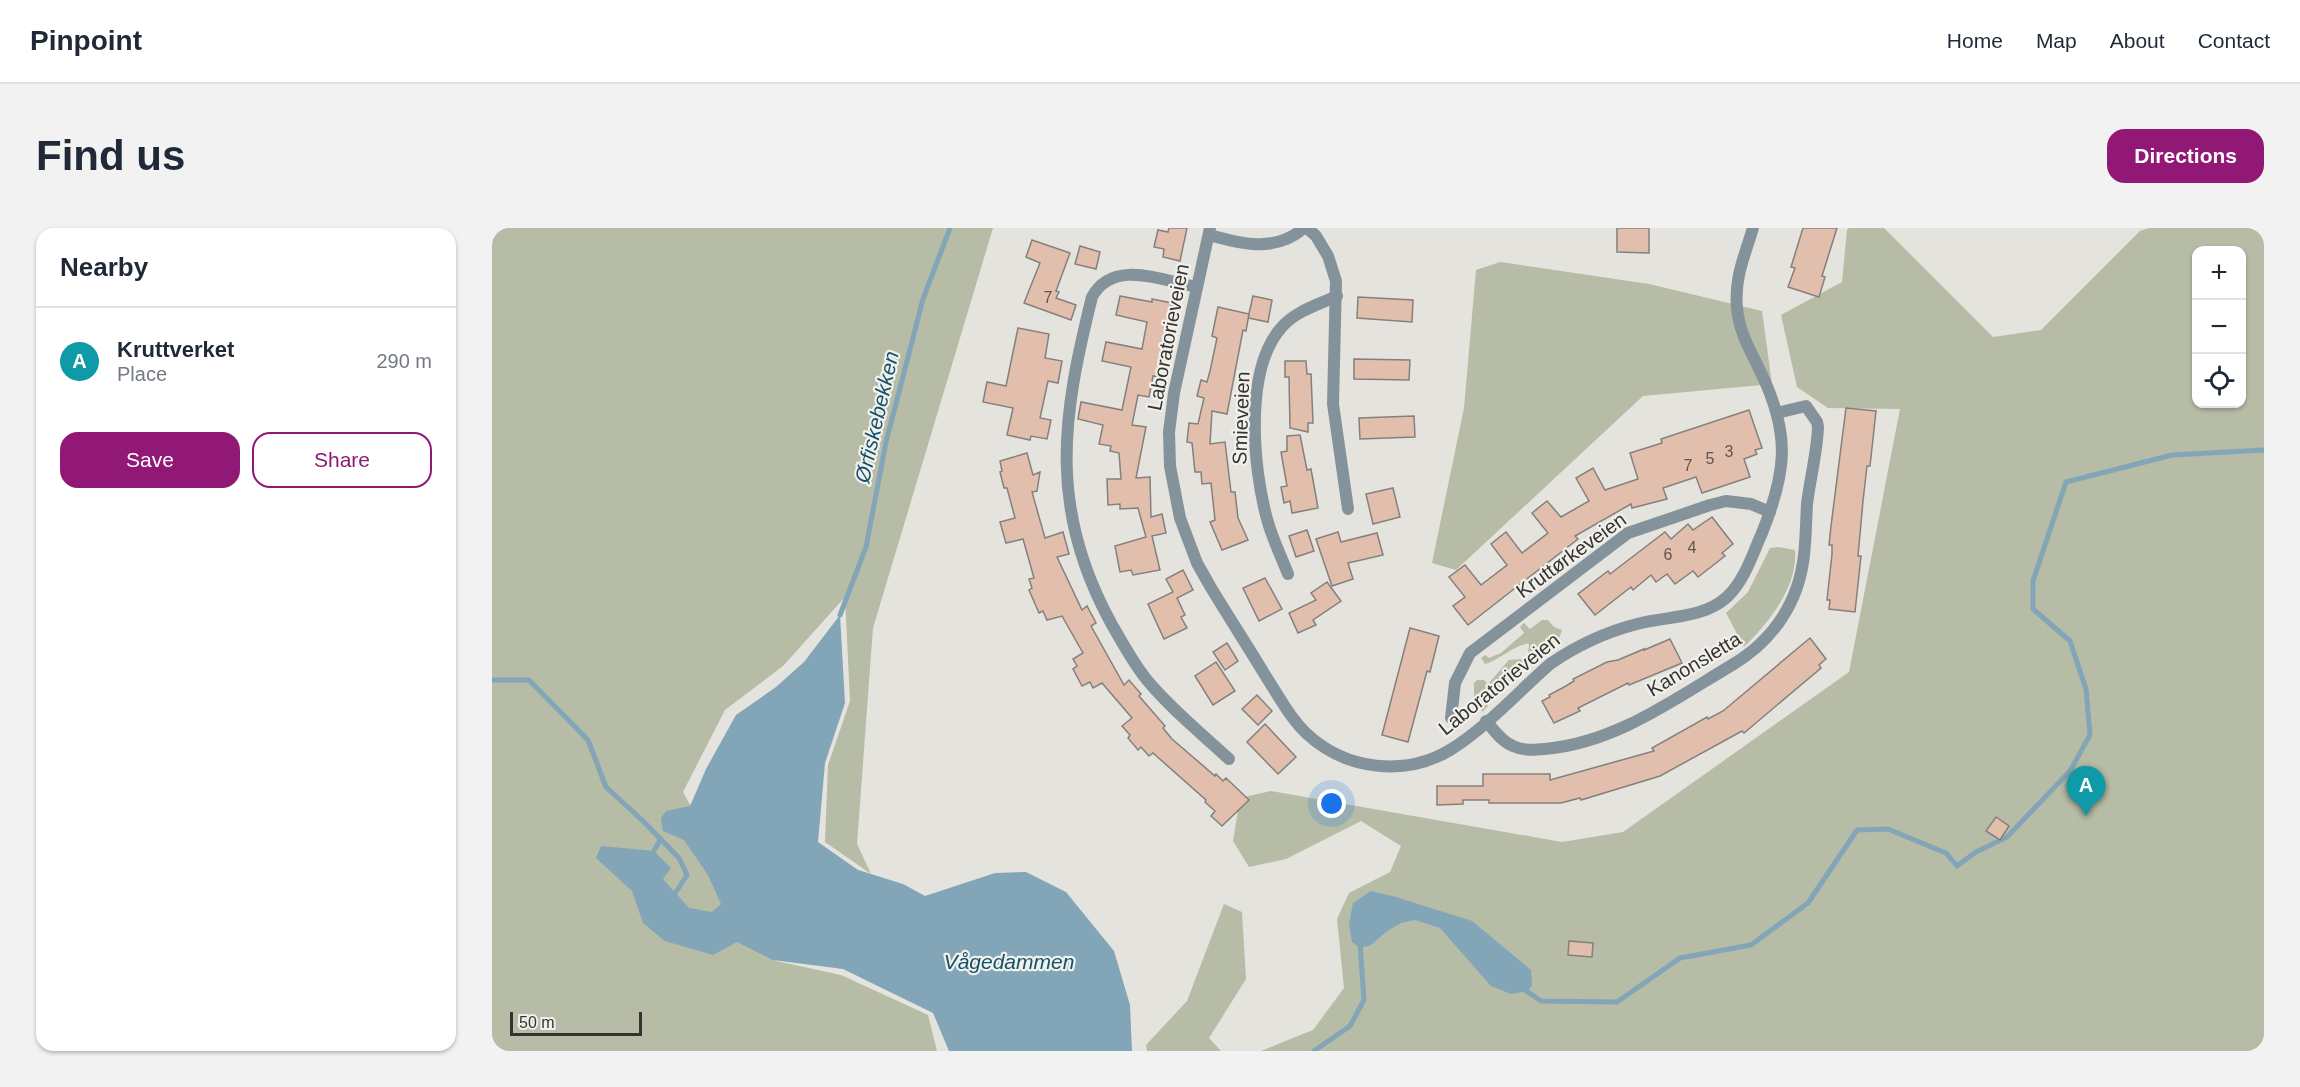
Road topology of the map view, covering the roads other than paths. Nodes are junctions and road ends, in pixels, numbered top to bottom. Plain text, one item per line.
1 (1305, 228) edge
2 (1753, 228) edge
3 (1209, 231) edge
4 (1197, 287) junction
5 (1336, 296) junction
6 (1777, 413) junction
7 (1348, 509) dead end
8 (1770, 512) junction
9 (1288, 574) dead end
10 (1451, 718) dead end
11 (1486, 721) junction
12 (1229, 759) dead end

1 - 3 street
1 - 5 street
2 - 6 street, Laboratorieveien
3 - 4 street, Laboratorieveien
4 - 11 street, Laboratorieveien
4 - 12 street
5 - 7 street
5 - 9 street, Smieveien
6 - 8 street, Laboratorieveien
6 - 11 street, Kanonsletta
8 - 10 street, Kruttørkeveien
8 - 11 street, Laboratorieveien

